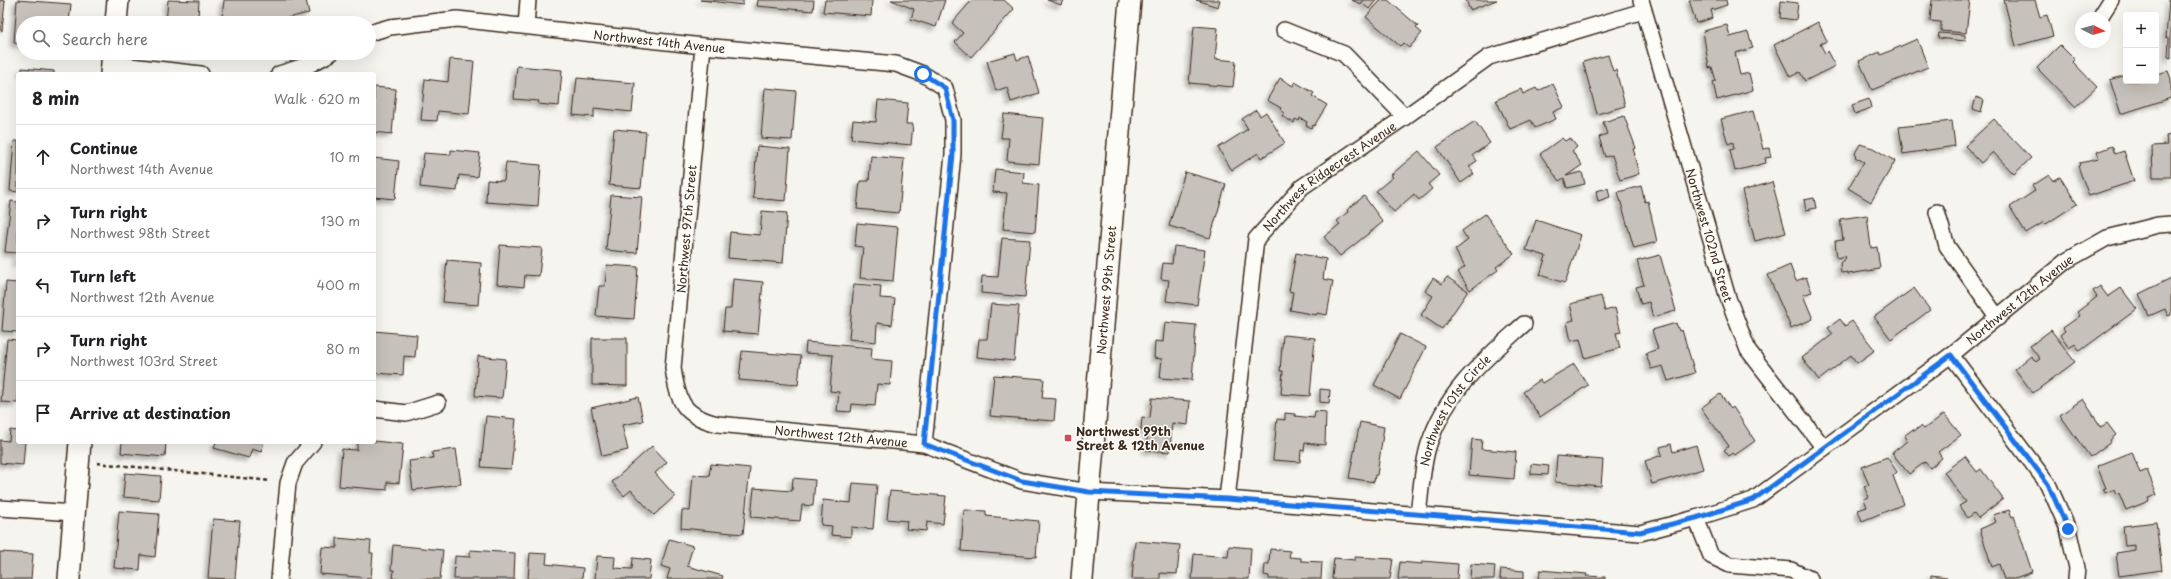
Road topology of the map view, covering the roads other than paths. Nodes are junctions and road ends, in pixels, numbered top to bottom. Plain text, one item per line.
1 (118, 0) edge
2 (528, 0) edge
3 (1130, 0) edge
4 (2111, 0) edge
5 (1642, 6) edge
6 (2103, 12) edge
7 (117, 16) edge
8 (526, 26) junction
9 (1284, 30) dead end
10 (376, 31) edge
11 (703, 46) junction
12 (318, 60) edge
13 (112, 64) edge
14 (183, 72) edge
15 (285, 72) edge
16 (1406, 117) junction
17 (1937, 212) dead end
18 (2171, 224) edge
19 (1998, 318) junction
20 (1524, 324) dead end
21 (1951, 355) junction
22 (438, 403) dead end
23 (686, 409) joint
24 (376, 410) edge
25 (312, 444) edge
26 (924, 444) junction
27 (1824, 448) junction
28 (80, 452) edge
29 (1089, 492) junction
30 (1227, 499) junction
31 (0, 508) edge
32 (74, 513) junction
33 (1418, 514) junction
34 (1696, 518) junction
35 (69, 579) edge
36 (279, 579) edge
37 (1082, 579) edge
38 (1810, 579) edge
39 (2076, 579) edge

1 - 7 main road
2 - 8 street
3 - 29 main road, Northwest 99th Street
4 - 6 street
5 - 16 street, Northwest Ridgecrest Avenue
5 - 27 street, Northwest 102nd Street
8 - 10 street, Northwest 14th Avenue
8 - 11 street, Northwest 14th Avenue
9 - 16 street
11 - 23 street, Northwest 97th Street
11 - 26 street, Northwest 14th Avenue
12 - 15 street
13 - 14 street
16 - 30 street, Northwest Ridgecrest Avenue
17 - 19 street
18 - 19 street, Northwest 12th Avenue
19 - 21 street, Northwest 12th Avenue
20 - 33 street, Northwest 101st Circle
21 - 27 street, Northwest 12th Avenue
21 - 39 street
22 - 24 street
23 - 26 street, Northwest 12th Avenue
25 - 36 street
26 - 29 street, Northwest 12th Avenue
27 - 34 street, Northwest 12th Avenue
28 - 32 main road
29 - 30 street, Northwest 12th Avenue
29 - 37 main road, Northwest 99th Street
30 - 33 street, Northwest 12th Avenue
31 - 32 street
32 - 35 main road
33 - 34 street, Northwest 12th Avenue
34 - 38 street

